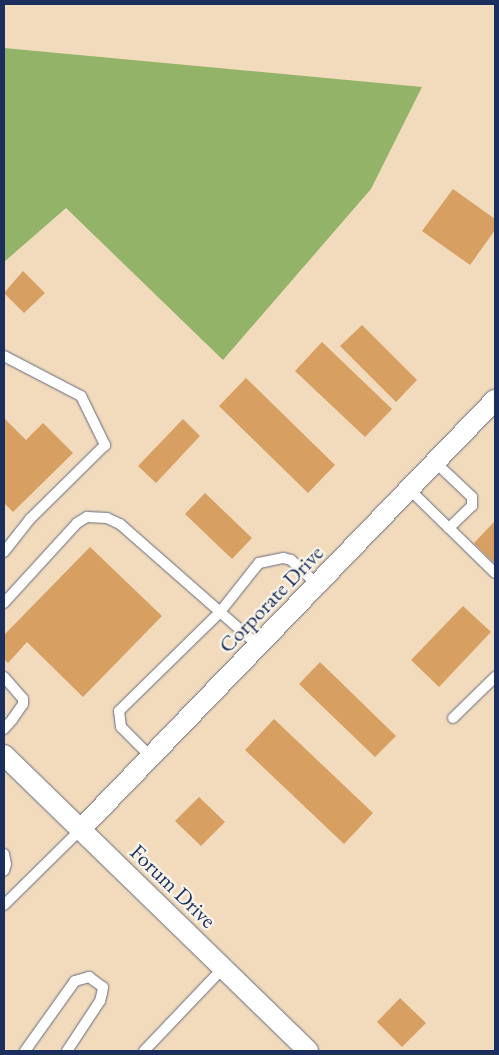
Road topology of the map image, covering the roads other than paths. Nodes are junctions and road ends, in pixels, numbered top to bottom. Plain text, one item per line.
1 (4, 356) edge
2 (495, 400) edge
3 (436, 463) junction
4 (410, 490) junction
5 (450, 528) junction
6 (4, 552) edge
7 (495, 573) edge
8 (318, 585) junction
9 (4, 603) edge
10 (220, 612) junction
11 (259, 646) junction
12 (4, 677) edge
13 (495, 677) edge
14 (453, 718) dead end
15 (4, 730) edge
16 (4, 755) edge
17 (151, 757) junction
18 (80, 830) junction
19 (4, 854) edge
20 (4, 871) edge
21 (4, 905) edge
22 (223, 968) junction
23 (25, 1051) edge
24 (67, 1051) edge
25 (144, 1051) edge
26 (308, 1051) edge

1 - 6 lane
2 - 3 street, Corporate Drive
3 - 4 street, Corporate Drive
3 - 5 lane
4 - 5 lane
4 - 8 street, Corporate Drive
5 - 7 lane
8 - 10 lane
8 - 11 street, Corporate Drive
9 - 10 lane
10 - 11 lane
10 - 17 lane
11 - 17 street, Corporate Drive
12 - 15 lane
13 - 14 lane
16 - 18 street, Forum Drive
17 - 18 street, Corporate Drive
18 - 21 lane
18 - 22 street, Forum Drive
19 - 20 lane
22 - 25 lane
22 - 26 street, Forum Drive
23 - 24 lane

